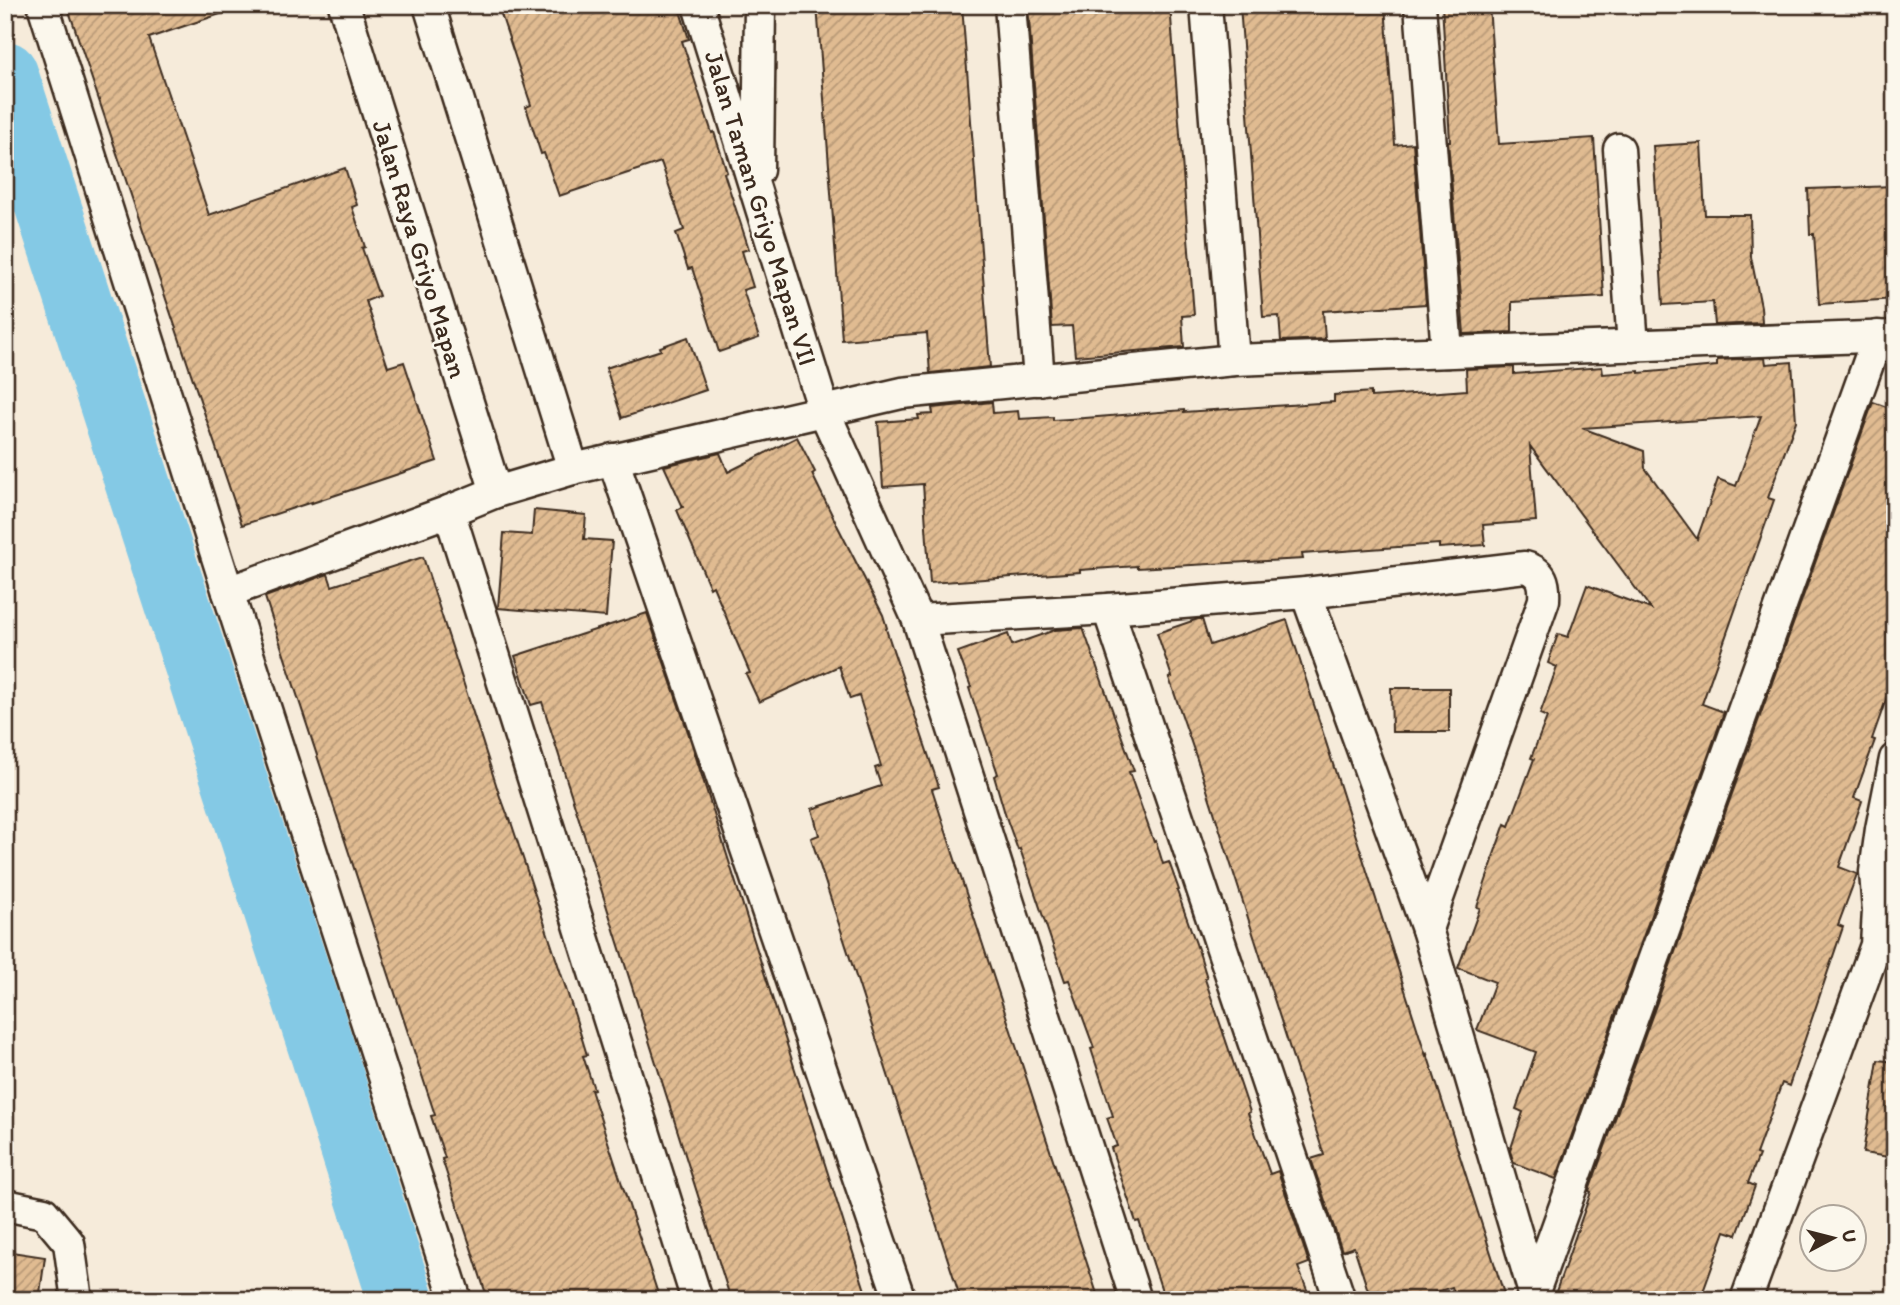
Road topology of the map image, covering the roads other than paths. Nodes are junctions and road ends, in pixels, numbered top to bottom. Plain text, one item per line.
1 (43, 5) edge
2 (344, 5) edge
3 (429, 5) edge
4 (698, 5) edge
5 (760, 5) edge
6 (1010, 5) edge
7 (1206, 5) edge
8 (1420, 5) edge
9 (1619, 149) dead end
10 (758, 199) junction
11 (1886, 336) edge
12 (1633, 346) junction
13 (1447, 352) junction
14 (1234, 360) junction
15 (1040, 380) junction
16 (824, 411) junction
17 (612, 459) junction
18 (573, 469) junction
19 (496, 492) junction
20 (449, 511) junction
21 (228, 592) junction
22 (1306, 593) junction
23 (1108, 609) junction
24 (918, 620) junction
25 (1895, 759) edge
26 (1888, 912) edge
27 (1427, 929) junction
28 (5, 1205) edge
29 (1532, 1296) edge
30 (77, 1300) edge
31 (456, 1300) edge
32 (697, 1300) edge
33 (900, 1300) edge
34 (1136, 1300) edge
35 (1340, 1300) edge
36 (1746, 1300) edge

1 - 21 street
2 - 19 street, Jalan Raya Griyo Mapan
3 - 18 street
4 - 10 street, Jalan Taman Griyo Mapan VII
5 - 10 street
6 - 15 street
7 - 14 street
8 - 13 street
9 - 12 street
10 - 16 street, Jalan Taman Griyo Mapan VII
11 - 12 street
11 - 29 street
12 - 13 street
13 - 14 street
14 - 15 street
15 - 16 street
16 - 17 street
16 - 24 street, Jalan Taman Griyo Mapan VII
17 - 18 street
17 - 33 street
18 - 19 street
19 - 20 street
20 - 21 street
20 - 32 street
21 - 31 street
22 - 23 street
22 - 27 street
22 - 27 street
23 - 24 street
23 - 35 street
24 - 34 street, Jalan Taman Griyo Mapan VII
25 - 26 street
26 - 36 street
27 - 29 street
28 - 30 street

